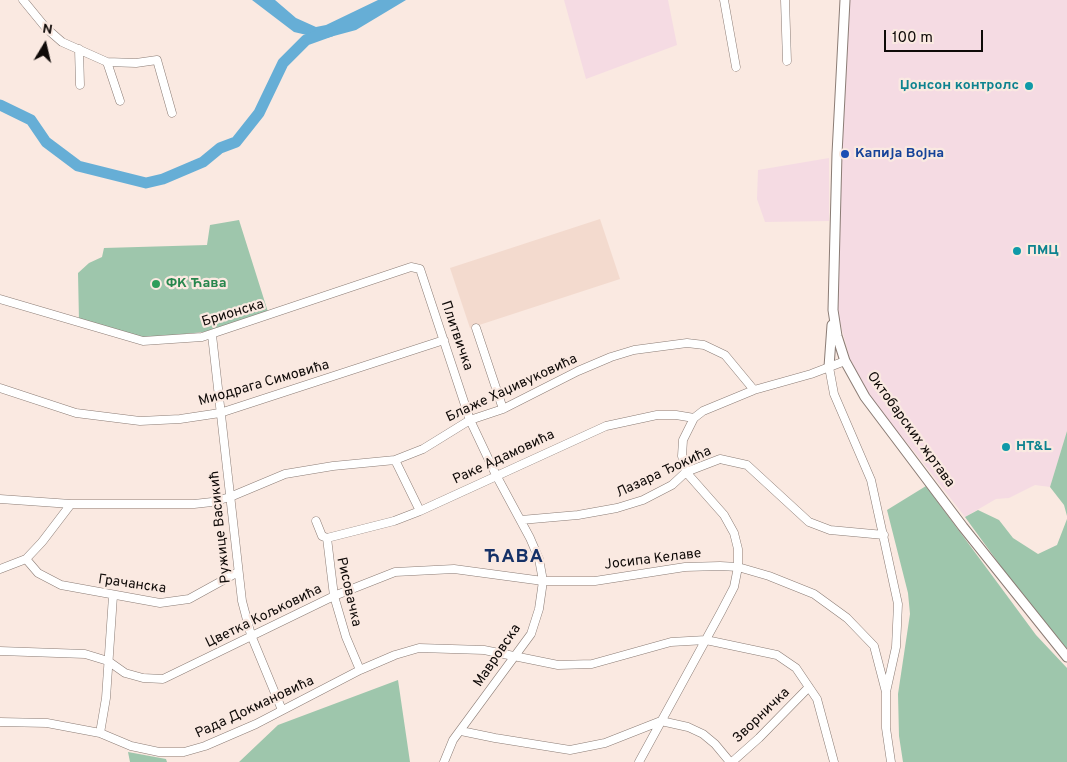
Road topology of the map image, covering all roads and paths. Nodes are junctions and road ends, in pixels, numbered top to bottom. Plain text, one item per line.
1 (22, 0) edge
2 (724, 0) edge
3 (785, 0) edge
4 (845, 0) edge
5 (79, 49) junction
6 (787, 61) dead end
7 (107, 62) junction
8 (736, 67) dead end
9 (80, 85) dead end
10 (120, 101) dead end
11 (172, 113) dead end
12 (411, 267) joint
13 (0, 299) edge
14 (833, 310) junction
15 (476, 328) dead end
16 (212, 335) junction
17 (444, 340) junction
18 (845, 361) junction
19 (829, 367) junction
20 (0, 388) edge
21 (754, 390) junction
22 (504, 409) junction
23 (220, 413) junction
24 (694, 418) junction
25 (470, 420) junction
26 (395, 460) junction
27 (686, 472) junction
28 (496, 475) junction
29 (230, 497) junction
30 (0, 499) edge
31 (71, 504) junction
32 (420, 511) junction
33 (521, 520) junction
34 (316, 521) dead end
35 (884, 535) junction
36 (327, 538) junction
37 (26, 559) junction
38 (738, 567) junction
39 (0, 569) edge
40 (238, 572) junction
41 (542, 581) junction
42 (114, 596) junction
43 (334, 596) junction
44 (251, 636) junction
45 (706, 640) junction
46 (0, 651) edge
47 (515, 656) junction
48 (1067, 657) edge
49 (108, 662) junction
50 (360, 670) junction
51 (809, 687) junction
52 (886, 692) junction
53 (282, 710) junction
54 (662, 721) junction
55 (0, 722) edge
56 (461, 731) junction
57 (100, 733) junction
58 (444, 762) edge
59 (638, 762) edge
60 (731, 762) edge
61 (834, 762) edge
62 (891, 762) edge

1 - 5 street
2 - 8 street
3 - 6 street
4 - 14 street, Октобарских жртава
5 - 7 street
5 - 9 street
7 - 10 street
7 - 11 street
12 - 16 street, Брионска
12 - 17 street, Плитвичка
13 - 16 street, Брионска
14 - 18 street, Октобарских жртава
14 - 19 street
15 - 22 street
16 - 23 street, Ружице Васикић
17 - 23 street, Миодрага Симовића
17 - 25 street, Плитвичка
18 - 19 street
18 - 48 street, Октобарских жртава
19 - 21 street
19 - 35 street
20 - 23 street, Миодрага Симовића
21 - 22 street, Блаже Хаџивуковића
21 - 24 street
22 - 25 street, Блаже Хаџивуковића
23 - 29 street, Ружице Васикић
24 - 27 street
24 - 28 street, Раке Адамовића
25 - 26 street, Блаже Хаџивуковића
25 - 28 street, Мавровска
26 - 29 street, Блаже Хаџивуковића
26 - 32 street
27 - 33 street, Лазара Ђокића
27 - 35 street, Лазара Ђокића
27 - 38 street
28 - 32 street, Раке Адамовића
28 - 33 street, Мавровска
29 - 31 street, Блаже Хаџивуковића
29 - 40 street, Ружице Васикић
30 - 31 street, Блаже Хаџивуковића
31 - 37 street
32 - 36 street, Раке Адамовића
33 - 41 street, Мавровска
34 - 36 street, Рисовачка
35 - 52 street
36 - 43 street, Рисовачка
37 - 39 street
37 - 42 street, Грачанска
38 - 41 street, Јосипа Келаве
38 - 45 street
38 - 52 street, Јосипа Келаве
40 - 42 street, Грачанска
40 - 44 street, Ружице Васикић
41 - 43 street, Цветка Кољковића
41 - 47 street, Мавровска
42 - 49 street
43 - 44 street, Цветка Кољковића
43 - 50 street, Рисовачка
44 - 49 street, Цветка Кољковића
44 - 53 street, Ружице Васикић
45 - 47 street, Рада Докмановића
45 - 51 street, Рада Докмановића
45 - 54 street
46 - 49 street, Цветка Кољковића
47 - 50 street, Рада Докмановића
47 - 56 street, Мавровска
49 - 57 street
50 - 53 street, Рада Докмановића
51 - 60 street, Зворничка
51 - 61 street, Рада Докмановића
52 - 62 street
53 - 57 street, Рада Докмановића
54 - 56 street
54 - 59 street
54 - 60 street
55 - 57 street, Рада Докмановића
56 - 58 street, Мавровска

